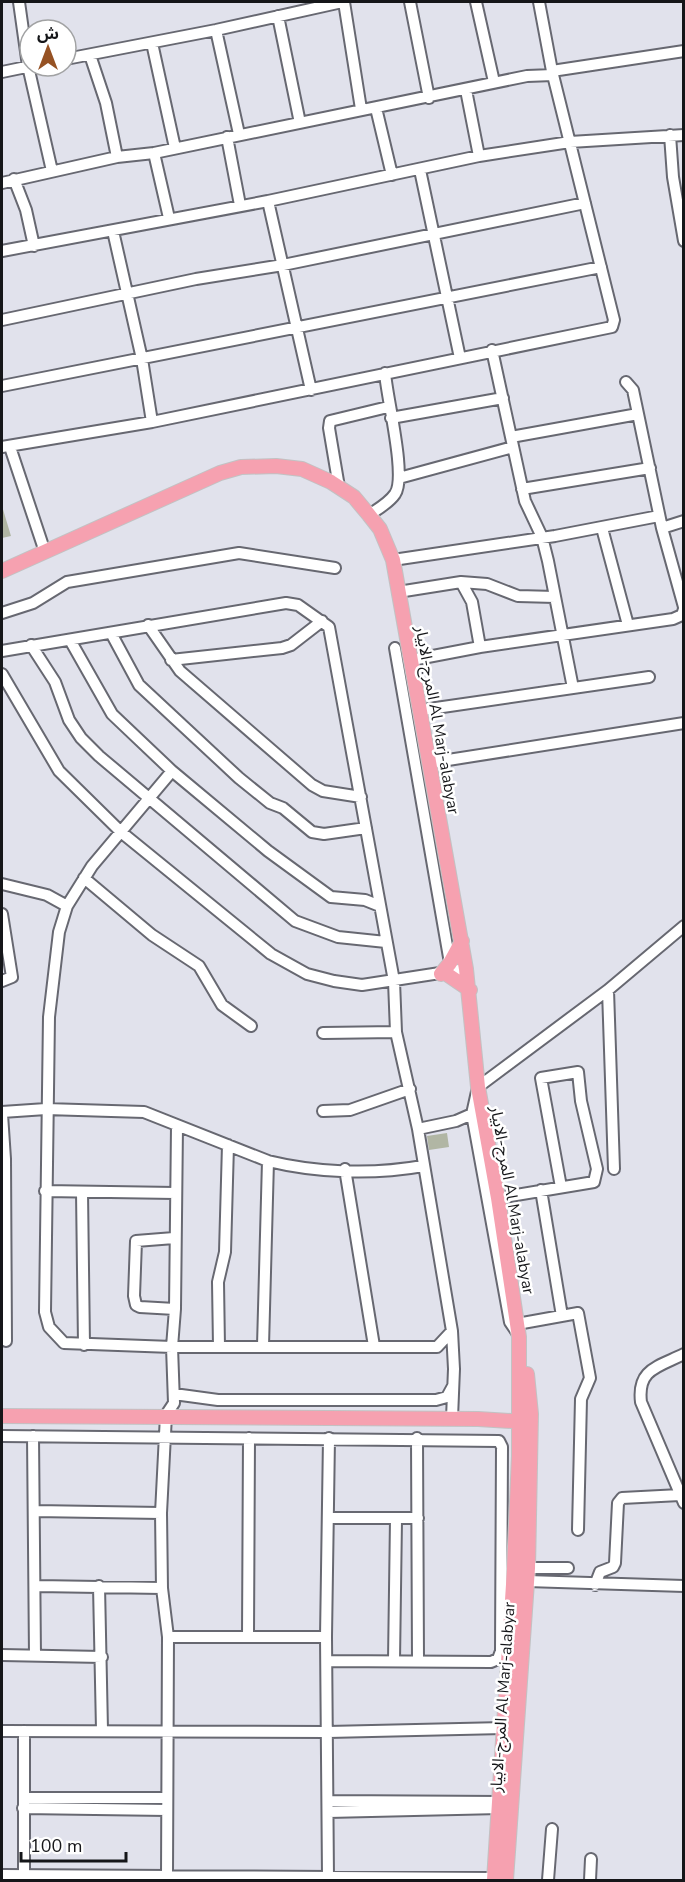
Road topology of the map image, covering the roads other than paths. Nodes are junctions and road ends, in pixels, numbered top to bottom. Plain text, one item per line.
1 (19, 2) edge
2 (343, 2) edge
3 (410, 2) edge
4 (476, 2) edge
5 (539, 2) edge
6 (278, 16) junction
7 (22, 18) edge
8 (216, 30) junction
9 (152, 43) junction
10 (684, 51) edge
11 (90, 55) junction
12 (78, 57) edge
13 (18, 68) edge
14 (2, 72) edge
15 (553, 73) junction
16 (32, 78) edge
17 (494, 82) junction
18 (466, 90) junction
19 (429, 98) junction
20 (376, 108) junction
21 (361, 110) junction
22 (300, 123) junction
23 (239, 134) junction
24 (670, 135) junction
25 (684, 135) edge
26 (228, 137) junction
27 (570, 142) junction
28 (175, 148) junction
29 (154, 153) junction
30 (479, 156) junction
31 (117, 157) junction
32 (420, 170) junction
33 (52, 171) junction
34 (392, 175) junction
35 (14, 179) junction
36 (2, 183) edge
37 (268, 201) junction
38 (585, 203) junction
39 (240, 205) junction
40 (169, 219) junction
41 (113, 231) junction
42 (433, 236) junction
43 (684, 241) edge
44 (34, 246) junction
45 (2, 251) edge
46 (283, 265) junction
47 (601, 267) junction
48 (128, 294) junction
49 (447, 298) junction
50 (2, 320) edge
51 (298, 328) junction
52 (492, 350) junction
53 (460, 358) junction
54 (142, 359) junction
55 (385, 373) junction
56 (626, 382) dead end
57 (2, 386) edge
58 (311, 390) junction
59 (502, 398) junction
60 (390, 412) junction
61 (638, 414) junction
62 (152, 422) junction
63 (512, 442) junction
64 (6, 447) edge
65 (650, 468) junction
66 (399, 478) junction
67 (339, 487) junction
68 (522, 489) junction
69 (369, 515) junction
70 (659, 516) junction
71 (684, 521) edge
72 (602, 528) junction
73 (662, 528) junction
74 (542, 537) junction
75 (45, 552) junction
76 (393, 560) junction
77 (335, 568) dead end
78 (2, 572) edge
79 (461, 582) junction
80 (398, 592) junction
81 (555, 597) junction
82 (684, 608) edge
83 (2, 613) edge
84 (322, 621) junction
85 (148, 625) junction
86 (628, 626) junction
87 (111, 633) junction
88 (563, 636) junction
89 (70, 640) junction
90 (32, 645) junction
91 (480, 647) junction
92 (395, 648) dead end
93 (2, 651) edge
94 (171, 660) junction
95 (412, 660) junction
96 (2, 674) edge
97 (649, 677) dead end
98 (573, 688) junction
99 (422, 710) junction
100 (684, 723) edge
101 (429, 763) junction
102 (172, 771) junction
103 (361, 797) junction
104 (150, 798) junction
105 (436, 805) junction
106 (422, 807) junction
107 (366, 828) junction
108 (121, 832) junction
109 (84, 878) junction
110 (2, 884) edge
111 (66, 906) junction
112 (380, 906) junction
113 (2, 914) edge
114 (684, 926) edge
115 (462, 941) junction
116 (386, 942) junction
117 (466, 969) junction
118 (445, 970) junction
119 (2, 981) edge
120 (394, 981) junction
121 (470, 990) junction
122 (608, 990) junction
123 (251, 1026) dead end
124 (396, 1032) junction
125 (323, 1033) dead end
126 (478, 1087) junction
127 (410, 1089) junction
128 (46, 1108) junction
129 (323, 1111) dead end
130 (2, 1113) edge
131 (472, 1114) junction
132 (177, 1126) junction
133 (418, 1128) junction
134 (228, 1145) junction
135 (268, 1161) junction
136 (423, 1166) junction
137 (345, 1169) junction
138 (614, 1169) dead end
139 (561, 1187) junction
140 (45, 1191) junction
141 (541, 1191) junction
142 (82, 1192) junction
143 (175, 1193) junction
144 (498, 1198) junction
145 (174, 1238) junction
146 (175, 1309) junction
147 (562, 1316) junction
148 (452, 1331) junction
149 (518, 1332) junction
150 (6, 1341) dead end
151 (84, 1345) junction
152 (263, 1346) junction
153 (374, 1346) junction
154 (172, 1347) junction
155 (219, 1347) junction
156 (437, 1347) junction
157 (684, 1354) edge
158 (453, 1359) junction
159 (453, 1386) junction
160 (174, 1394) junction
161 (519, 1398) junction
162 (166, 1415) junction
163 (2, 1416) edge
164 (452, 1418) junction
165 (503, 1418) junction
166 (525, 1418) junction
167 (2, 1436) edge
168 (33, 1436) junction
169 (164, 1436) junction
170 (249, 1438) junction
171 (330, 1438) junction
172 (417, 1438) junction
173 (519, 1438) junction
174 (681, 1492) edge
175 (35, 1511) junction
176 (161, 1513) junction
177 (328, 1518) junction
178 (418, 1518) junction
179 (396, 1519) junction
180 (578, 1530) dead end
181 (568, 1569) dead end
182 (527, 1574) junction
183 (595, 1585) junction
184 (37, 1586) junction
185 (99, 1586) junction
186 (684, 1586) edge
187 (162, 1588) junction
188 (248, 1636) junction
189 (168, 1637) junction
190 (326, 1637) junction
191 (2, 1655) edge
192 (36, 1656) junction
193 (102, 1657) junction
194 (418, 1660) junction
195 (327, 1661) junction
196 (394, 1661) junction
197 (504, 1728) junction
198 (102, 1730) junction
199 (167, 1730) junction
200 (2, 1731) edge
201 (24, 1731) junction
202 (328, 1732) junction
203 (167, 1798) junction
204 (23, 1803) junction
205 (500, 1805) junction
206 (328, 1806) junction
207 (167, 1810) junction
208 (552, 1829) dead end
209 (591, 1859) dead end
210 (2, 1875) edge
211 (24, 1875) junction
212 (76, 1878) edge
213 (161, 1878) edge
214 (334, 1878) edge
215 (228, 1879) edge
216 (498, 1880) edge
217 (548, 1881) edge
218 (590, 1881) edge

1 - 7 street
2 - 6 street
2 - 21 street
3 - 19 street
4 - 17 street
5 - 15 street
6 - 8 street
6 - 22 street
8 - 9 street
8 - 23 street
9 - 11 street
9 - 28 street
10 - 15 street
11 - 12 street
11 - 31 street
13 - 14 street
15 - 17 street
15 - 27 street
16 - 33 street
17 - 18 street
18 - 19 street
18 - 30 street
19 - 20 street
20 - 21 street
20 - 34 street
21 - 22 street
22 - 23 street
23 - 26 street
24 - 25 street
24 - 27 street
24 - 43 street
26 - 28 street
26 - 39 street
27 - 30 street
27 - 38 street
28 - 29 street
29 - 31 street
29 - 40 street
30 - 32 street
31 - 33 street
32 - 34 street
32 - 42 street
33 - 35 street
34 - 37 street
35 - 36 street
35 - 44 street
37 - 39 street
37 - 46 street
38 - 42 street
38 - 47 street
39 - 40 street
40 - 41 street
41 - 44 street
41 - 48 street
42 - 46 street
42 - 49 street
44 - 45 street
46 - 48 street
46 - 51 street
47 - 49 street
47 - 52 street
48 - 50 street
48 - 54 street
49 - 51 street
49 - 53 street
51 - 54 street
51 - 58 street
52 - 53 street
52 - 59 street
53 - 55 street
54 - 57 street
54 - 62 street
55 - 58 street
55 - 60 street
56 - 61 street
58 - 62 street
59 - 60 street
59 - 63 street
60 - 66 street
60 - 67 street
61 - 63 street
61 - 65 street
62 - 64 street
63 - 66 street
63 - 68 street
64 - 75 street
65 - 68 street
65 - 70 street
66 - 69 street
67 - 69 main road, المرج-الابيار Al Marj-alabyar
67 - 75 main road, المرج-الابيار Al Marj-alabyar
68 - 74 street
69 - 76 main road, المرج-الابيار Al Marj-alabyar
70 - 72 street
70 - 73 street
71 - 73 street
72 - 74 street
72 - 86 street
73 - 82 street
74 - 76 street
74 - 81 street
75 - 78 main road, المرج-الابيار Al Marj-alabyar
76 - 80 main road, المرج-الابيار Al Marj-alabyar
77 - 83 street
79 - 80 street
79 - 81 street
79 - 91 street
80 - 95 main road, المرج-الابيار Al Marj-alabyar
81 - 88 street
82 - 86 street
84 - 85 street
84 - 94 street
84 - 103 street
85 - 87 street
85 - 94 street
86 - 88 street
87 - 89 street
87 - 107 street
88 - 91 street
88 - 98 street
89 - 90 street
89 - 102 street
90 - 93 street
90 - 104 street
91 - 95 street
92 - 106 street
94 - 103 street
95 - 99 main road, المرج-الابيار Al Marj-alabyar
96 - 108 street
97 - 98 street
98 - 99 street
99 - 101 main road, المرج-الابيار Al Marj-alabyar
100 - 101 street
101 - 105 main road, المرج-الابيار Al Marj-alabyar
102 - 104 street
102 - 112 street
103 - 107 street
104 - 108 street
104 - 116 street
105 - 106 street
105 - 115 main road, المرج-الابيار Al Marj-alabyar
106 - 118 street
107 - 112 street
108 - 109 street
108 - 120 street
109 - 111 street
109 - 123 street
110 - 111 street
111 - 128 street
112 - 116 street
113 - 119 street
114 - 122 street
115 - 117 main road, المرج-الابيار Al Marj-alabyar
115 - 118 main road
116 - 120 street
117 - 118 street
117 - 121 main road, المرج-الابيار Al Marj-alabyar
118 - 120 street
118 - 121 main road
120 - 124 street
121 - 126 main road, المرج-الابيار Al Marj-alabyar
122 - 126 street
122 - 138 street
124 - 125 street
124 - 127 street
126 - 131 street
126 - 144 main road, المرج-الابيار Al Marj-alabyar
127 - 129 street
127 - 133 street
128 - 130 street
128 - 132 street
128 - 140 street
130 - 150 street
131 - 133 street
131 - 149 street
132 - 134 street
132 - 143 street
133 - 136 street
134 - 135 street
134 - 155 street
135 - 137 street
135 - 152 street
136 - 137 street
136 - 148 street
137 - 153 street
139 - 139 street
139 - 141 street
140 - 142 street
140 - 151 street
141 - 144 street
141 - 147 street
142 - 143 street
142 - 151 street
143 - 145 street
144 - 149 main road, المرج-الابيار Al Marj-alabyar
145 - 146 street
145 - 146 street
146 - 154 street
147 - 149 street
147 - 180 street
148 - 156 street
148 - 158 street
149 - 161 main road, المرج-الابيار Al Marj-alabyar
149 - 166 main road, المرج-الابيار Al Marj-alabyar
151 - 154 street
152 - 153 street
152 - 155 street
153 - 156 street
154 - 155 street
154 - 160 street
156 - 158 street
157 - 174 street
158 - 159 street
159 - 160 street
159 - 164 street
160 - 162 street
161 - 165 main road
161 - 166 main road, المرج-الابيار Al Marj-alabyar
162 - 163 main road
162 - 164 main road
162 - 169 street
164 - 165 main road
165 - 166 main road
165 - 173 main road
166 - 173 main road, المرج-الابيار Al Marj-alabyar
166 - 182 main road, المرج-الابيار Al Marj-alabyar
167 - 168 street
168 - 169 street
168 - 175 street
169 - 170 street
169 - 176 street
170 - 171 street
170 - 188 street
171 - 172 street
171 - 177 street
172 - 178 street
172 - 194 street
173 - 197 main road, المرج-الابيار Al Marj-alabyar
174 - 183 street
175 - 176 street
175 - 184 street
176 - 187 street
177 - 179 street
177 - 190 street
178 - 179 street
178 - 194 street
179 - 196 street
181 - 182 street
182 - 183 street
182 - 216 main road, المرج-الابيار Al Marj-alabyar
183 - 186 street
184 - 185 street
184 - 192 street
185 - 187 street
185 - 193 street
187 - 189 street
188 - 189 street
188 - 190 street
189 - 199 street
190 - 195 street
191 - 192 street
192 - 193 street
193 - 198 street
194 - 196 street
195 - 196 street
195 - 202 street
197 - 202 street
197 - 205 main road, المرج-الابيار Al Marj-alabyar
198 - 199 street
198 - 201 street
199 - 202 street
199 - 203 street
200 - 201 street
201 - 204 street
202 - 206 street
203 - 204 street
203 - 207 street
204 - 207 street
204 - 211 street
205 - 206 street
205 - 216 main road, المرج-الابيار Al Marj-alabyar
206 - 214 street
207 - 213 street
208 - 217 street
209 - 218 street
210 - 211 street
211 - 212 street
212 - 213 street
213 - 215 street
214 - 215 street
214 - 216 street

